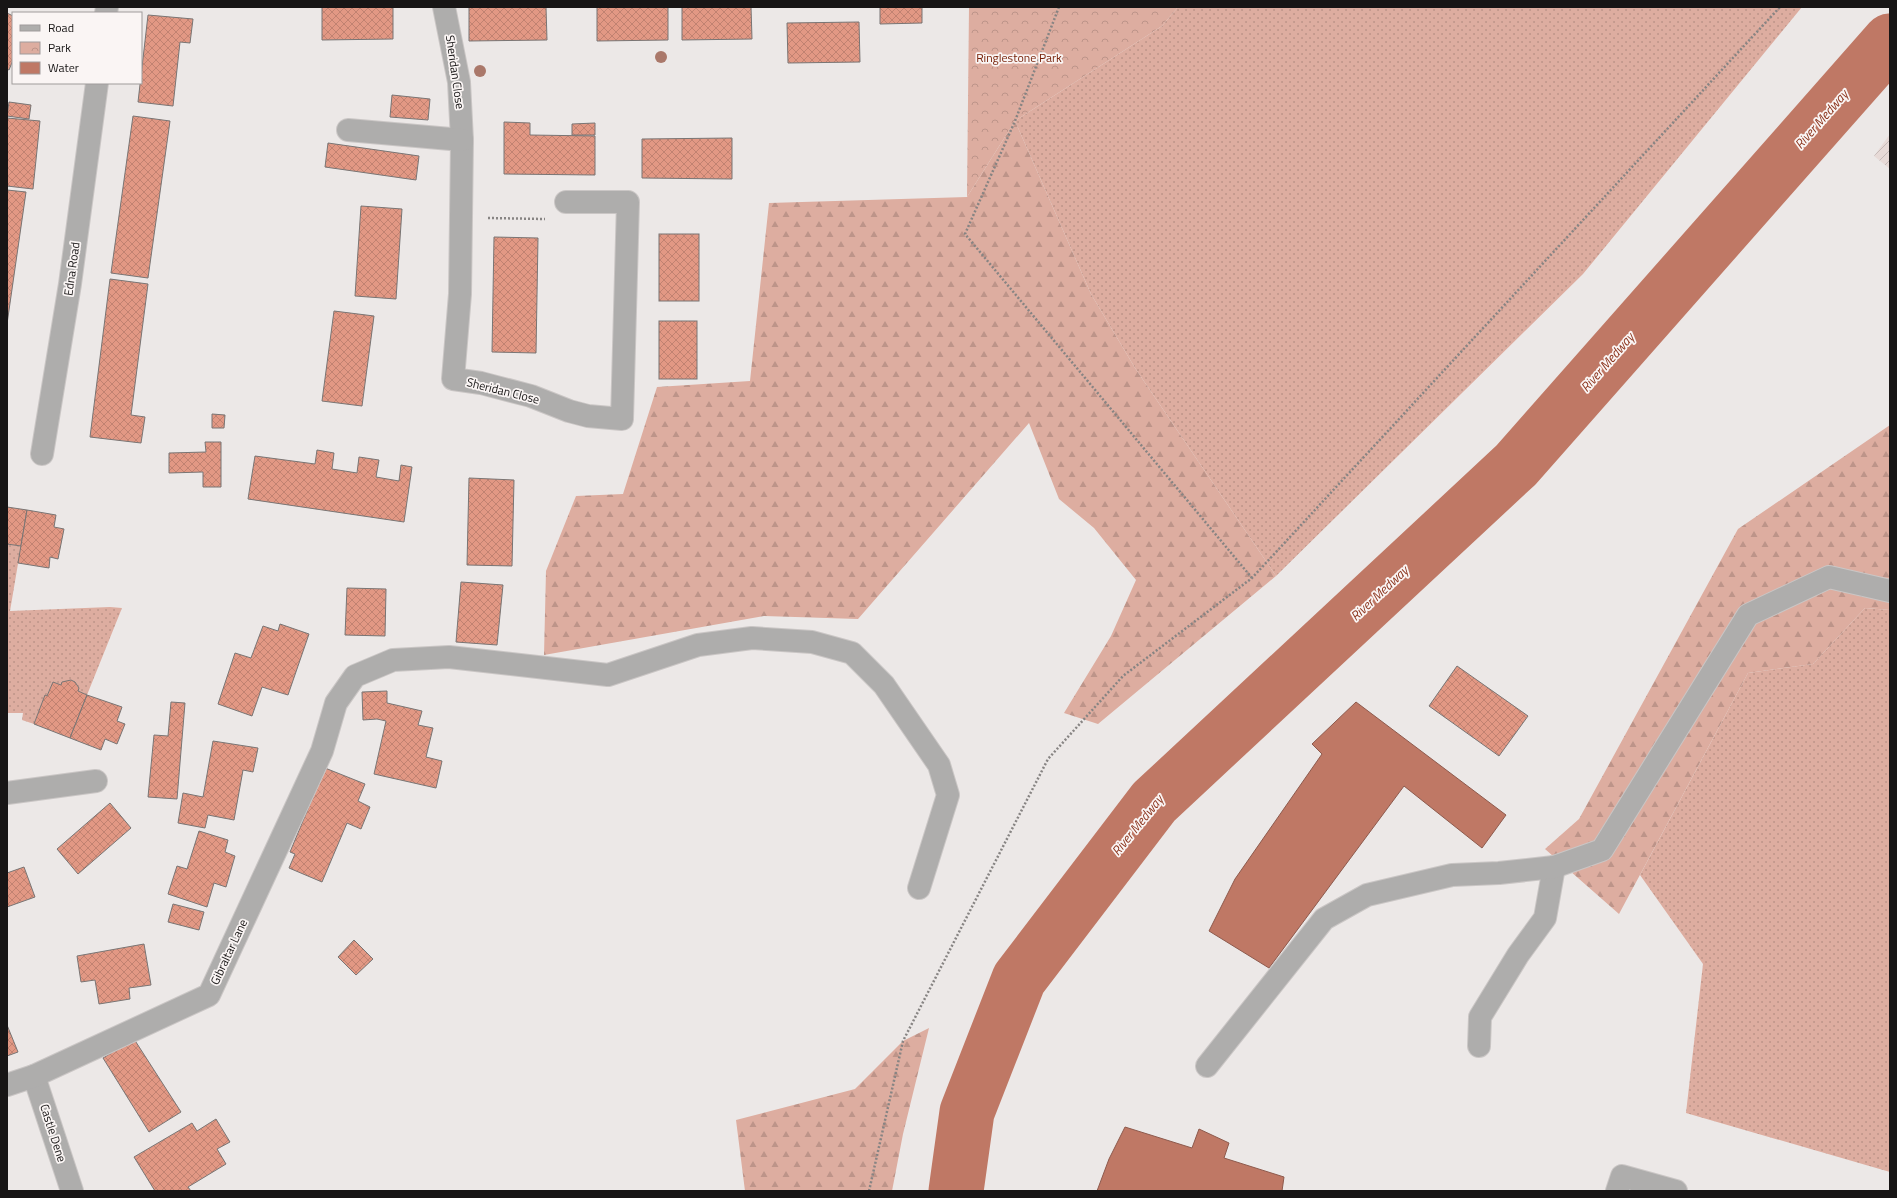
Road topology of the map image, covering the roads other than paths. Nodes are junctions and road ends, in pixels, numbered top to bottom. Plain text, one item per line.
1 (444, 7) edge
2 (97, 84) edge
3 (348, 130) dead end
4 (462, 140) junction
5 (566, 202) road end
6 (42, 454) dead end
7 (1890, 591) edge
8 (96, 780) dead end
9 (7, 793) edge
10 (1554, 867) junction
11 (919, 888) dead end
12 (1479, 1046) dead end
13 (1207, 1066) dead end
14 (34, 1076) junction
15 (7, 1085) edge
16 (72, 1191) edge
17 (1617, 1191) edge
18 (1676, 1191) edge

1 - 4 street, Sheridan Close
2 - 6 street, Edna Road
3 - 4 street
4 - 5 street, Sheridan Close
7 - 10 street
8 - 9 street
10 - 12 street
10 - 13 street
11 - 14 street, Gibraltar Lane
14 - 15 street, Gibraltar Lane
14 - 16 street, Castle Dene
17 - 18 street

